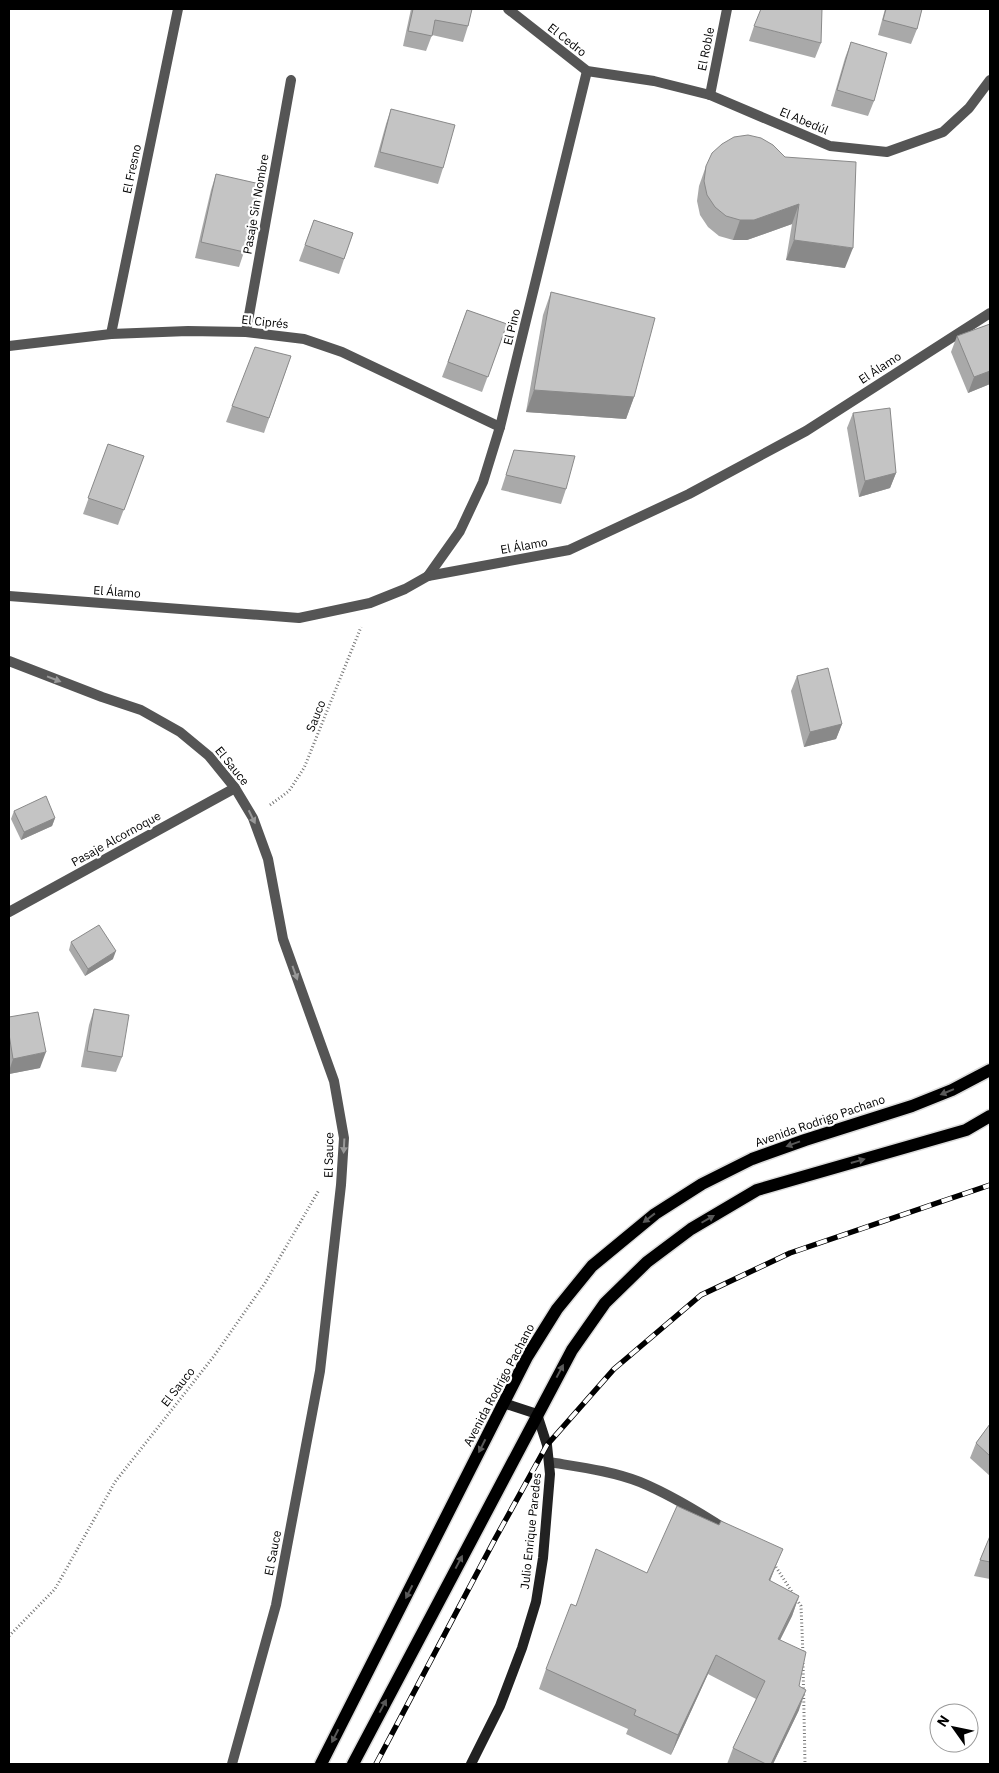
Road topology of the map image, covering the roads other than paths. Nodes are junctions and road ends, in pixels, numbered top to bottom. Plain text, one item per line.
1 (178, 9) edge
2 (508, 9) edge
3 (727, 9) edge
4 (587, 71) junction
5 (291, 80) dead end
6 (990, 80) edge
7 (710, 95) junction
8 (990, 313) edge
9 (246, 332) junction
10 (111, 334) junction
11 (9, 346) edge
12 (500, 427) junction
13 (428, 576) junction
14 (9, 596) edge
15 (9, 661) edge
16 (236, 788) junction
17 (9, 912) edge
18 (990, 1070) edge
19 (990, 1116) edge
20 (504, 1403) junction
21 (537, 1414) junction
22 (549, 1462) junction
23 (736, 1536) edge
24 (232, 1764) edge
25 (321, 1764) edge
26 (353, 1764) edge
27 (471, 1764) edge

1 - 10 street, El Fresno
2 - 4 street, El Cedro
3 - 7 street, El Roble
4 - 7 street, El Abedúl
4 - 12 street, El Pino
5 - 9 street, Pasaje Sin Nombre
6 - 7 street, El Abedúl
8 - 13 street, El Álamo
9 - 10 street, El Ciprés
9 - 12 street, El Ciprés
10 - 11 street, El Ciprés
12 - 13 street, El Pino
13 - 14 street, El Álamo
15 -> 16 street, El Sauce
16 - 17 street, Pasaje Alcornoque
16 -> 24 street, El Sauce
18 -> 20 main road, Avenida Rodrigo Pachano
21 -> 19 main road
20 - 21 main road
20 -> 25 main road, Avenida Rodrigo Pachano
21 - 22 main road, Julio Enrique Paredes
26 -> 21 main road
22 - 23 street
22 - 27 main road, Julio Enrique Paredes

